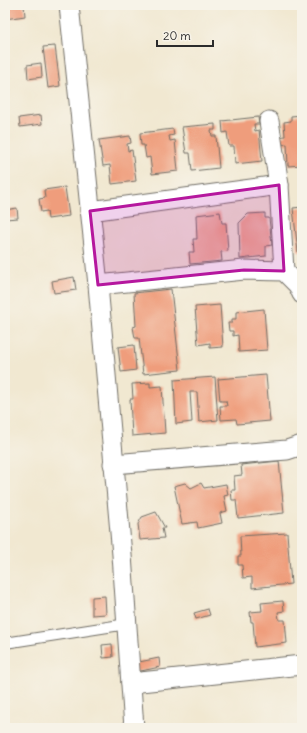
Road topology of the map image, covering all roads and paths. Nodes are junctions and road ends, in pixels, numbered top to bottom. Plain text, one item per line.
1 (69, 5) edge
2 (269, 121) dead end
3 (278, 185) junction
4 (90, 211) junction
5 (284, 271) junction
6 (98, 285) junction
7 (302, 294) edge
8 (302, 445) edge
9 (113, 464) junction
10 (127, 624) junction
11 (5, 643) edge
12 (302, 665) edge
13 (131, 684) junction
14 (134, 728) edge

1 - 4 street
2 - 3 street
3 - 4 street
3 - 5 street
4 - 6 street
5 - 6 street
5 - 7 street
6 - 9 street
8 - 9 street
9 - 10 street
10 - 11 lane
10 - 13 street
12 - 13 street
13 - 14 street

